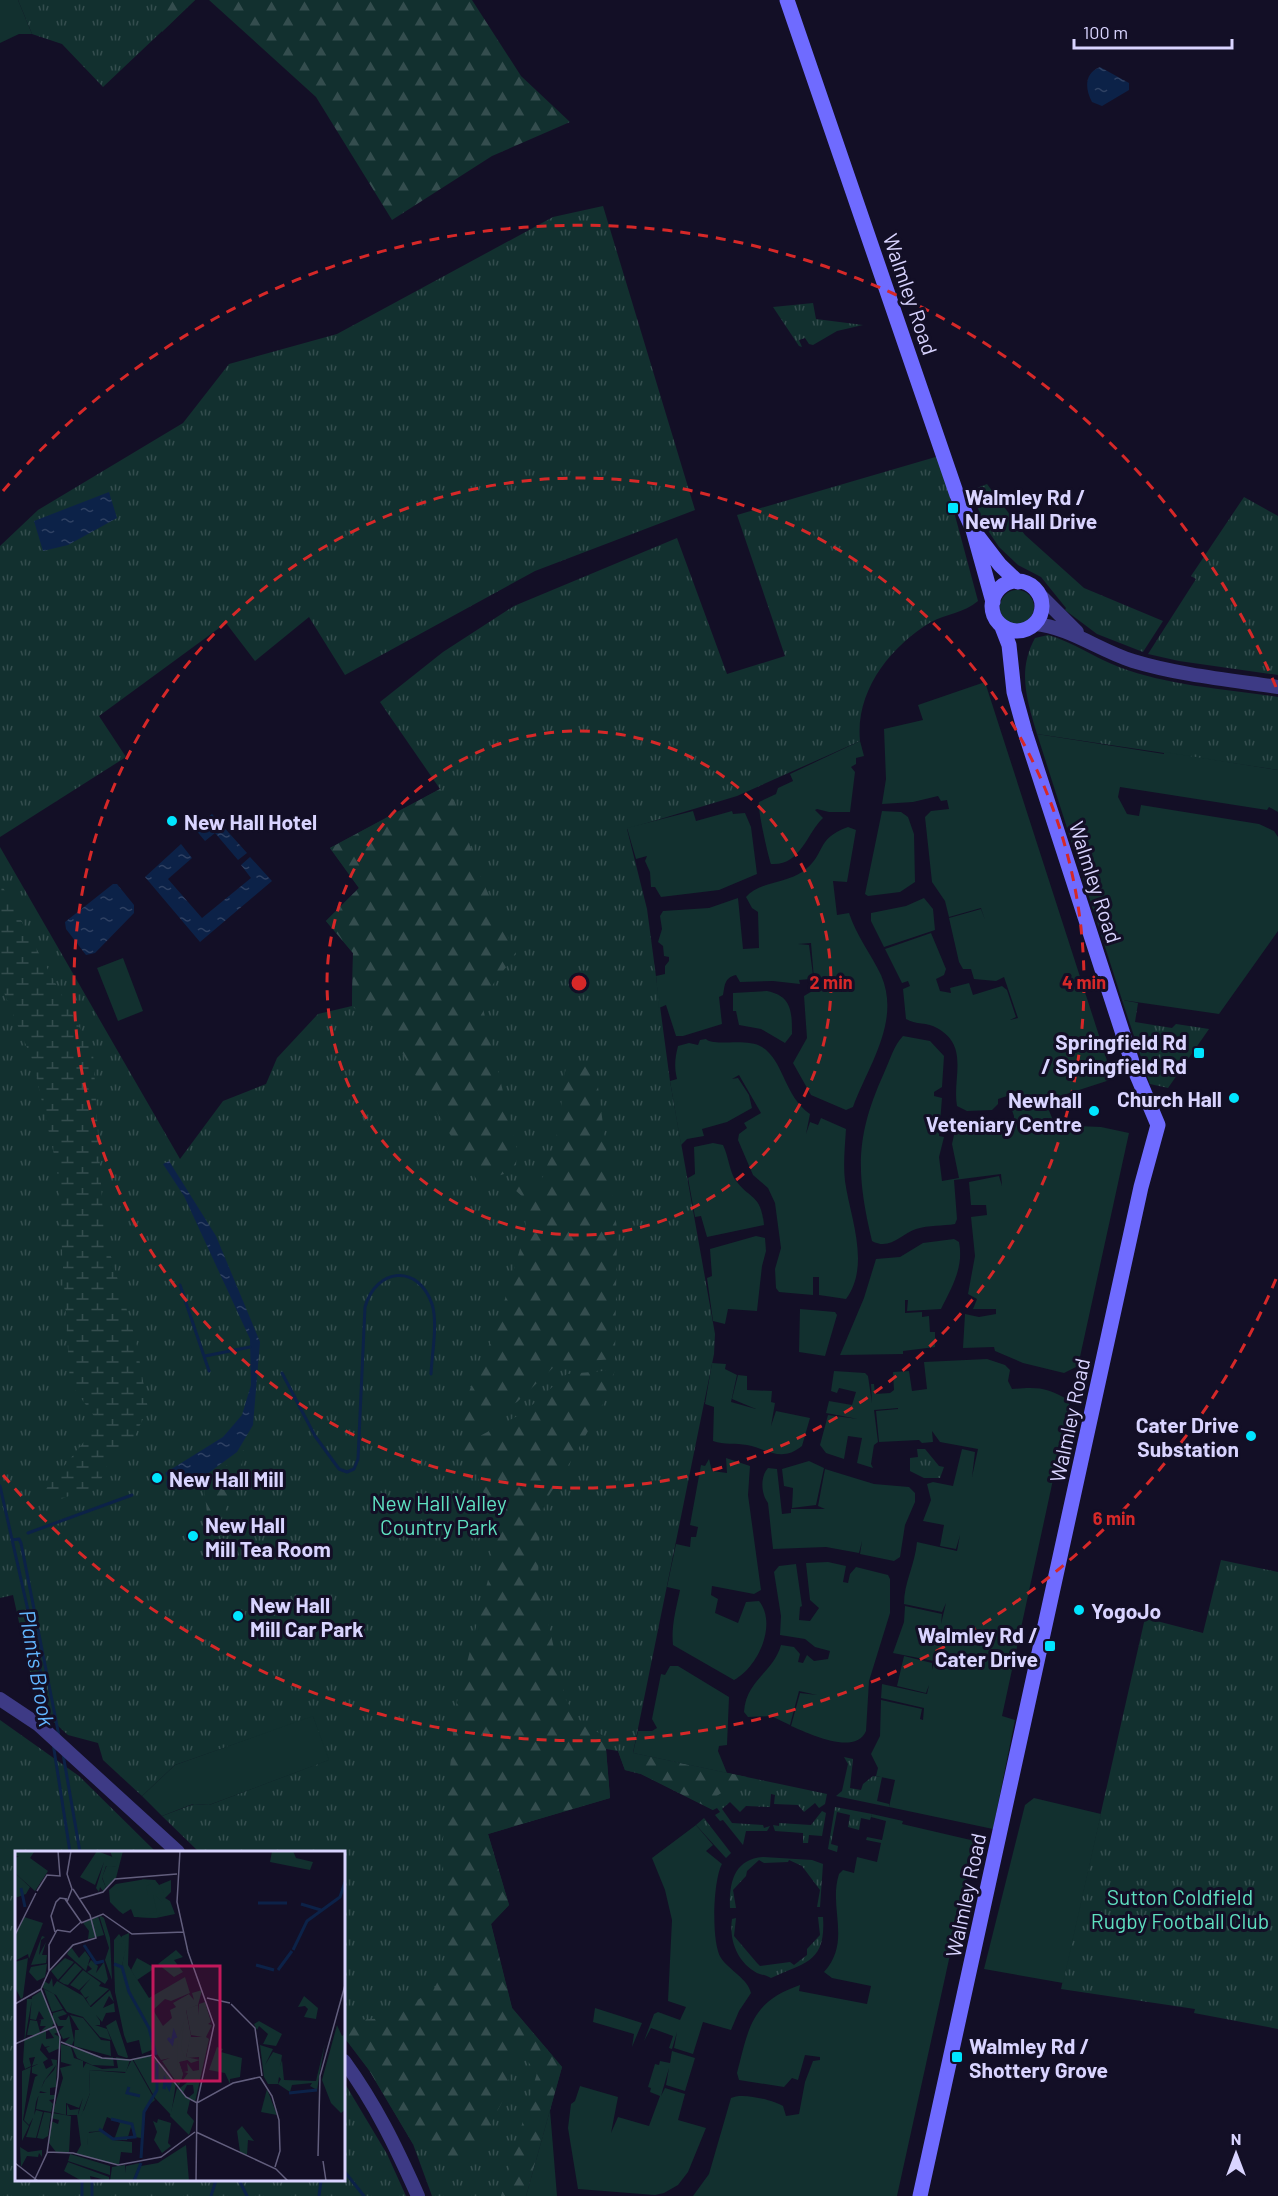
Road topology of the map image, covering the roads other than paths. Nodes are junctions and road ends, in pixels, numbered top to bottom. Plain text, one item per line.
1 (787, 0) edge
2 (973, 530) junction
3 (1018, 582) junction
4 (1036, 591) junction
5 (993, 602) junction
6 (1031, 626) junction
7 (1002, 627) junction
8 (1083, 638) junction
9 (1011, 666) junction
10 (1278, 687) edge
11 (0, 1699) edge
12 (177, 1851) edge
13 (345, 2062) edge
14 (418, 2196) edge
15 (920, 2196) edge

1 - 2 main road, Walmley Road
2 - 3 main road
2 - 5 main road, Walmley Road
3 - 4 main road
3 - 5 main road
4 - 6 main road
4 - 8 street
5 - 7 main road
6 - 7 main road
6 - 8 street
6 - 9 main road
7 - 9 main road, Walmley Road
8 - 10 street
9 - 15 main road, Walmley Road
11 - 12 street
13 - 14 street

